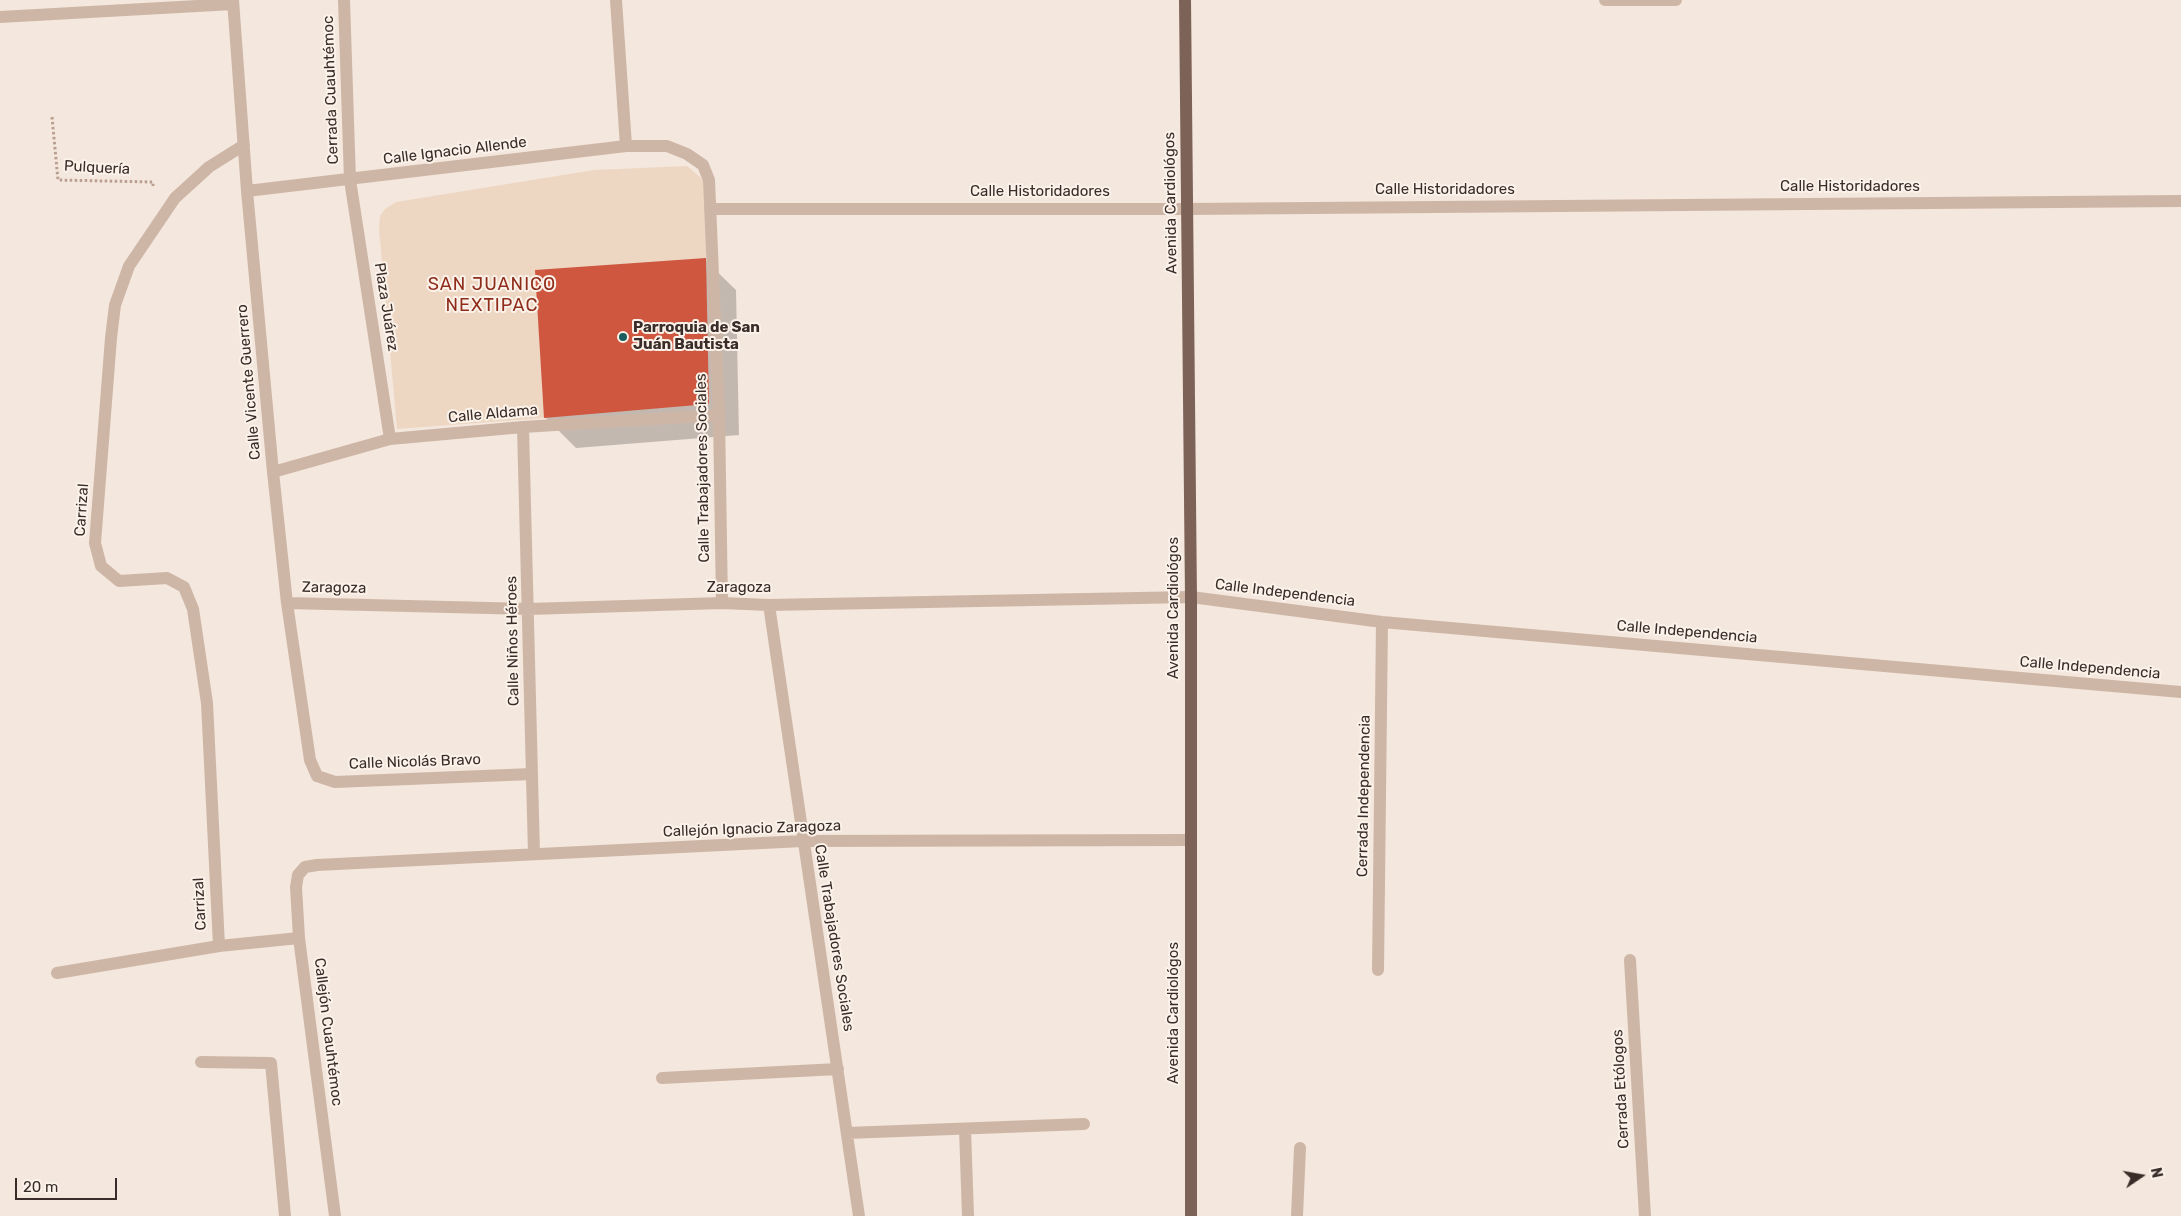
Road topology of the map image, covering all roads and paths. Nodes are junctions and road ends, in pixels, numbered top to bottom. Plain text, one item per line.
1 (344, 0) edge
2 (616, 0) edge
3 (1185, 0) edge
4 (1605, 0) edge
5 (1676, 0) edge
6 (233, 2) edge
7 (0, 17) edge
8 (52, 117) dead end
9 (244, 145) junction
10 (626, 146) junction
11 (667, 146) joint
12 (350, 180) junction
13 (247, 191) junction
14 (2181, 201) edge
15 (710, 209) junction
16 (1187, 209) junction
17 (154, 226) junction
18 (719, 415) junction
19 (523, 428) junction
20 (390, 439) junction
21 (273, 472) junction
22 (1191, 597) junction
23 (287, 603) junction
24 (722, 603) junction
25 (769, 604) junction
26 (529, 608) junction
27 (1382, 622) junction
28 (2181, 692) edge
29 (310, 760) joint
30 (532, 774) junction
31 (1189, 840) junction
32 (803, 842) junction
33 (534, 854) junction
34 (317, 865) joint
35 (300, 938) junction
36 (219, 946) junction
37 (1630, 960) dead end
38 (1378, 970) dead end
39 (57, 973) dead end
40 (201, 1062) dead end
41 (838, 1069) junction
42 (662, 1078) dead end
43 (1084, 1124) dead end
44 (965, 1129) junction
45 (847, 1133) junction
46 (1300, 1148) dead end
47 (285, 1216) edge
48 (336, 1216) edge
49 (858, 1216) edge
50 (968, 1216) edge
51 (1191, 1216) edge
52 (1297, 1216) edge
53 (1645, 1216) edge

1 - 12 street, Cerrada Cuauhtémoc
2 - 10 street
3 - 16 main road, Avenida Cardiológos
4 - 5 street
6 - 7 street
6 - 9 street, Calle Vicente Guerrero
8 - 17 path, Pulquería
9 - 13 street, Calle Vicente Guerrero
9 - 17 street, Carrizal
10 - 11 street, Calle Ignacio Allende
10 - 12 street, Calle Ignacio Allende
11 - 15 street, Calle Trabajadores Sociales
12 - 13 street, Calle Ignacio Allende
12 - 20 street, Plaza Juárez
13 - 21 street, Calle Vicente Guerrero
14 - 16 street, Calle Historidadores
15 - 16 street, Calle Historidadores
15 - 18 street, Calle Trabajadores Sociales
16 - 22 main road, Avenida Cardiológos
17 - 36 street, Carrizal
18 - 19 street, Calle Aldama
18 - 24 street, Calle Trabajadores Sociales
19 - 20 street, Calle Aldama
19 - 26 street, Calle Niños Héroes
20 - 21 street, Calle Aldama
21 - 23 street, Calle Vicente Guerrero
22 - 25 street, Zaragoza
22 - 27 street, Calle Independencia
22 - 31 main road, Avenida Cardiológos
23 - 26 street, Zaragoza
23 - 29 street, Calle Vicente Guerrero
24 - 25 street, Zaragoza
24 - 26 street, Zaragoza
25 - 32 street, Calle Trabajadores Sociales
26 - 30 street, Calle Niños Héroes
27 - 28 street, Calle Independencia
27 - 38 street, Cerrada Independencia
29 - 30 street, Calle Nicolás Bravo
30 - 33 street, Calle Niños Héroes
31 - 32 street, Callejón Ignacio Zaragoza
31 - 51 main road, Avenida Cardiológos
32 - 33 street, Callejón Ignacio Zaragoza
32 - 41 street, Calle Trabajadores Sociales
33 - 34 street, Callejón Ignacio Zaragoza
34 - 35 street, Callejón Cuauhtémoc
35 - 36 street
35 - 48 street, Callejón Cuauhtémoc
36 - 39 street
37 - 53 street, Cerrada Etólogos
40 - 47 street
41 - 42 street
41 - 45 street, Calle Trabajadores Sociales
43 - 44 street
44 - 45 street
44 - 50 street
45 - 49 street, Calle Trabajadores Sociales
46 - 52 street

